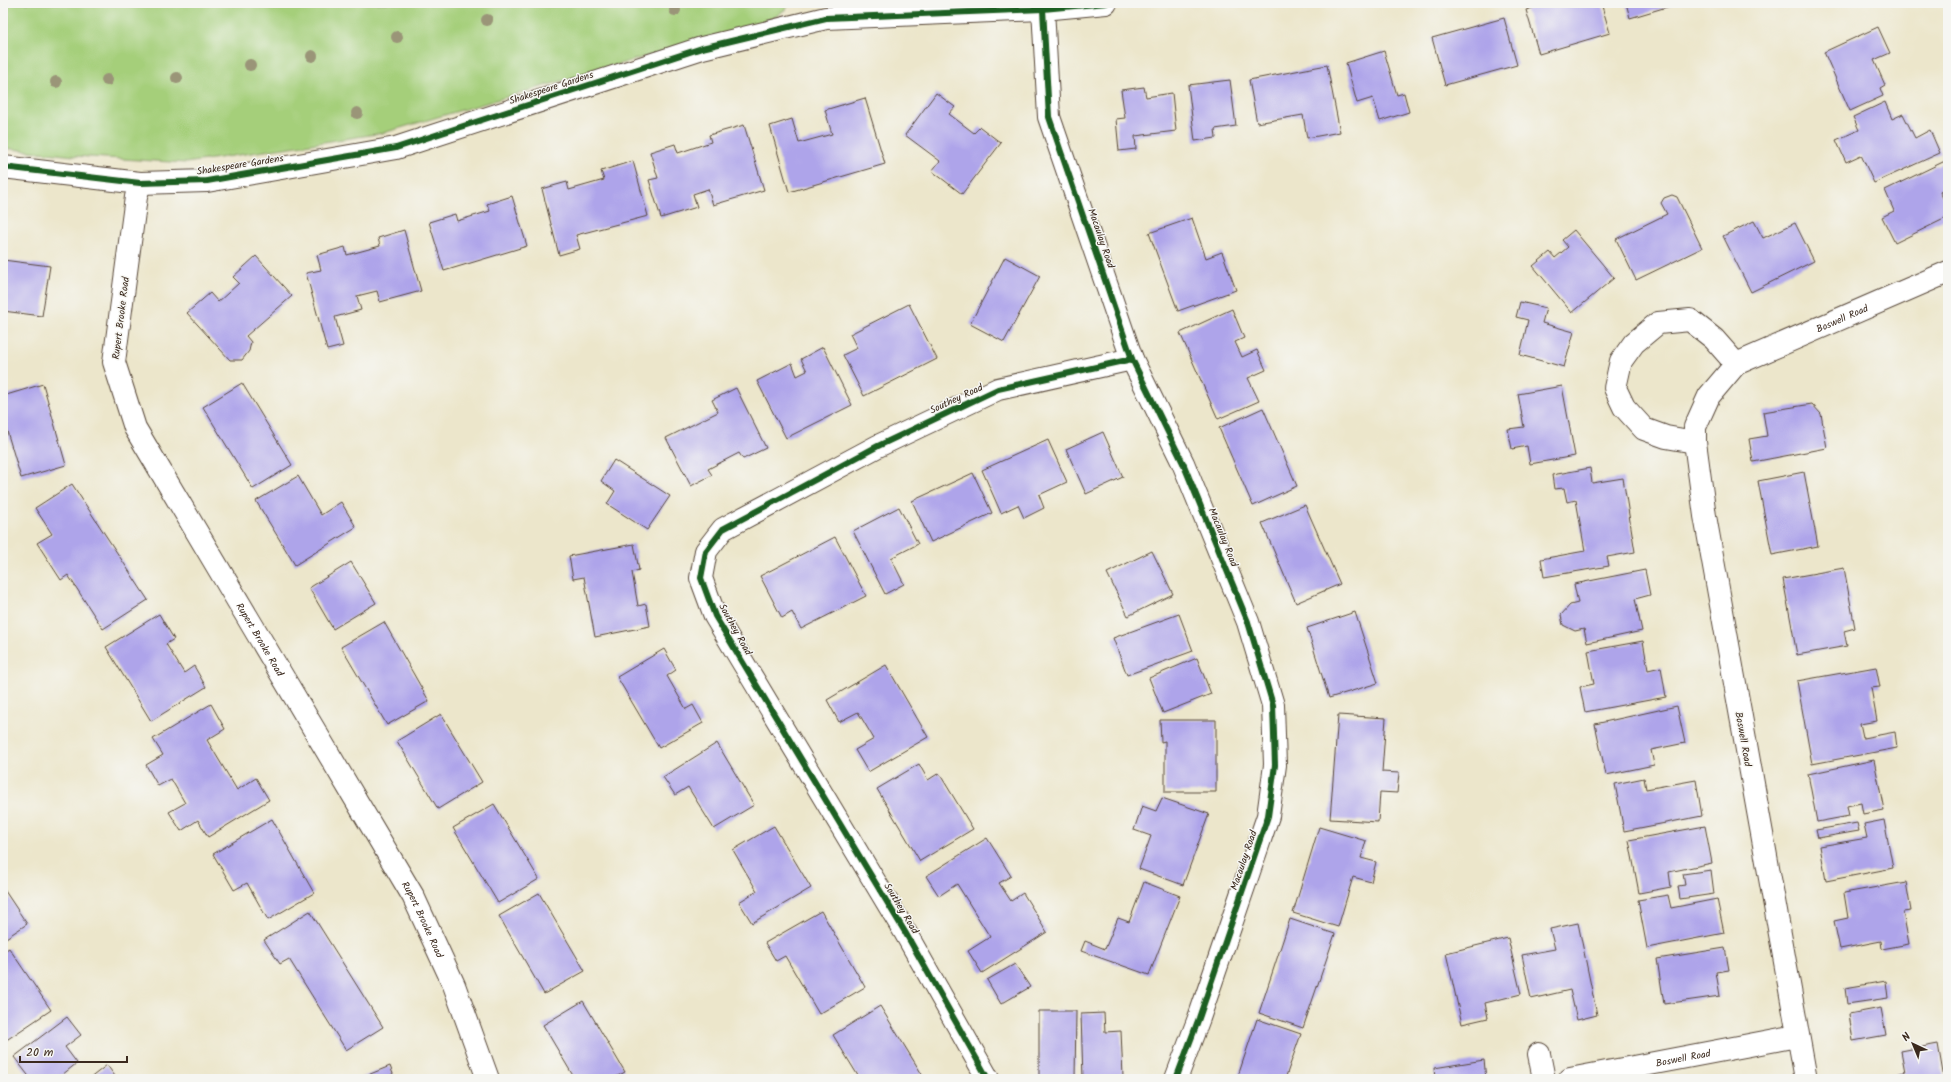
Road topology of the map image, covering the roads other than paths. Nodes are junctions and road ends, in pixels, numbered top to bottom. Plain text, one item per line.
1 (1106, 3) edge
2 (1043, 8) junction
3 (824, 11) edge
4 (3, 167) edge
5 (140, 183) junction
6 (1948, 272) edge
7 (1132, 359) junction
8 (1736, 364) junction
9 (1695, 442) junction
10 (1797, 1036) junction
11 (1539, 1054) dead end
12 (488, 1079) edge
13 (988, 1079) edge
14 (1176, 1079) edge
15 (1544, 1079) edge
16 (1570, 1079) edge
17 (1806, 1079) edge

1 - 2 street, Shakespeare Gardens
2 - 3 street, Shakespeare Gardens
2 - 7 street, Macaulay Road
3 - 5 street, Shakespeare Gardens
4 - 5 street, Shakespeare Gardens
5 - 12 street, Rupert Brooke Road
6 - 8 street, Boswell Road
7 - 13 street, Southey Road
7 - 14 street, Macaulay Road
8 - 9 street, Boswell Road
8 - 9 street
9 - 10 street, Boswell Road
10 - 16 street, Boswell Road
10 - 17 street, Boswell Road
11 - 15 street

